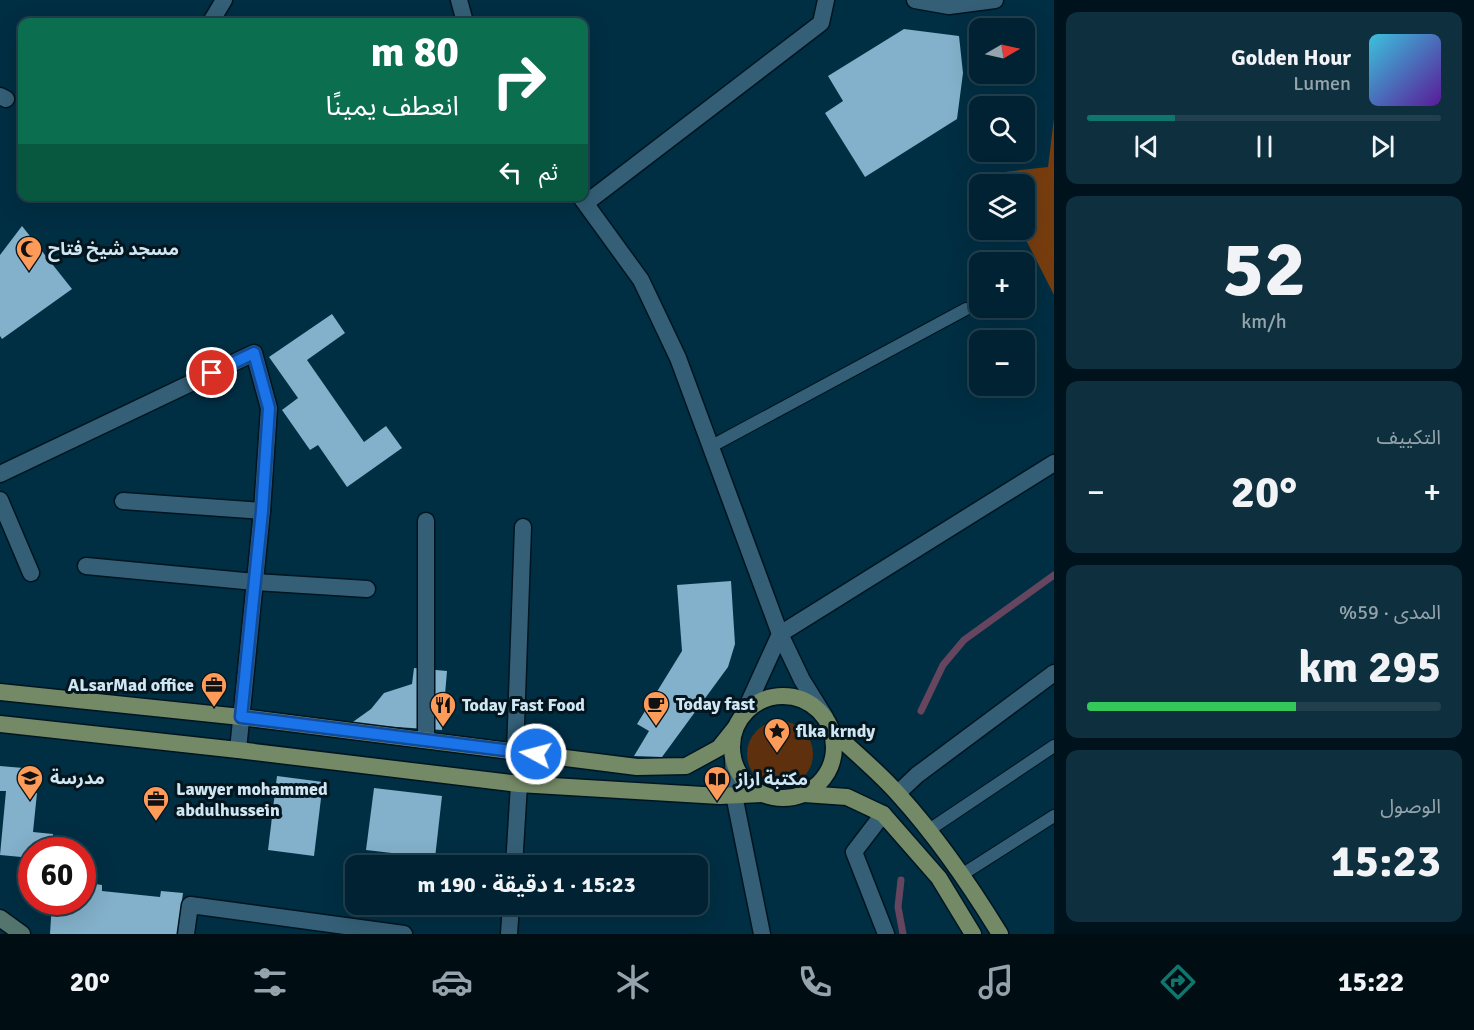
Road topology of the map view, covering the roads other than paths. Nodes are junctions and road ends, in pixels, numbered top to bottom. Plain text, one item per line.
1 (224, 0) edge
2 (459, 0) edge
3 (826, 0) edge
4 (915, 0) edge
5 (995, 0) edge
6 (213, 18) edge
7 (464, 18) edge
8 (588, 196) edge
9 (584, 201) edge
10 (966, 309) dead end
11 (710, 447) junction
12 (1054, 463) edge
13 (0, 474) edge
14 (0, 500) edge
15 (123, 501) dead end
16 (262, 511) junction
17 (426, 521) dead end
18 (523, 527) dead end
19 (86, 566) dead end
20 (31, 573) dead end
21 (255, 582) junction
22 (367, 589) dead end
23 (780, 634) junction
24 (1054, 673) edge
25 (0, 692) edge
26 (744, 713) junction
27 (241, 717) junction
28 (0, 724) edge
29 (829, 724) junction
30 (735, 728) junction
31 (426, 740) junction
32 (1054, 746) edge
33 (238, 750) junction
34 (515, 752) junction
35 (733, 757) junction
36 (519, 784) junction
37 (898, 793) junction
38 (762, 794) junction
39 (804, 794) junction
40 (734, 795) junction
41 (883, 814) junction
42 (1054, 816) edge
43 (929, 830) junction
44 (515, 855) edge
45 (963, 874) junction
46 (510, 915) edge
47 (0, 918) edge
48 (348, 930) edge
49 (22, 934) edge
50 (186, 934) edge
51 (404, 934) edge
52 (509, 934) edge
53 (762, 934) edge
54 (886, 934) edge
55 (974, 934) edge
56 (1000, 934) edge

1 - 6 street
2 - 7 street
3 - 8 street
4 - 5 street
9 - 11 street
10 - 11 lane
11 - 23 street
12 - 23 street
13 - 16 street
14 - 20 street
15 - 16 street
16 - 21 street
17 - 31 street
18 - 34 street
19 - 21 street
21 - 22 street
21 - 27 street
23 - 26 street
23 - 29 street
24 - 37 street
25 - 27 main road
26 - 29 main road
26 - 30 main road
27 - 31 main road
27 - 33 street
28 - 33 main road
29 - 37 main road
29 - 39 main road
30 - 34 main road
30 - 35 main road
31 - 34 main road
32 - 43 lane
33 - 36 main road
35 - 38 main road
35 - 40 street
36 - 40 main road
36 - 44 street
37 - 43 main road
38 - 39 main road
38 - 40 main road
39 - 41 main road
40 - 53 street
41 - 54 street
41 - 55 main road
42 - 45 lane
43 - 45 main road
45 - 56 main road
46 - 52 street
47 - 49 main road
48 - 50 street
48 - 51 street

